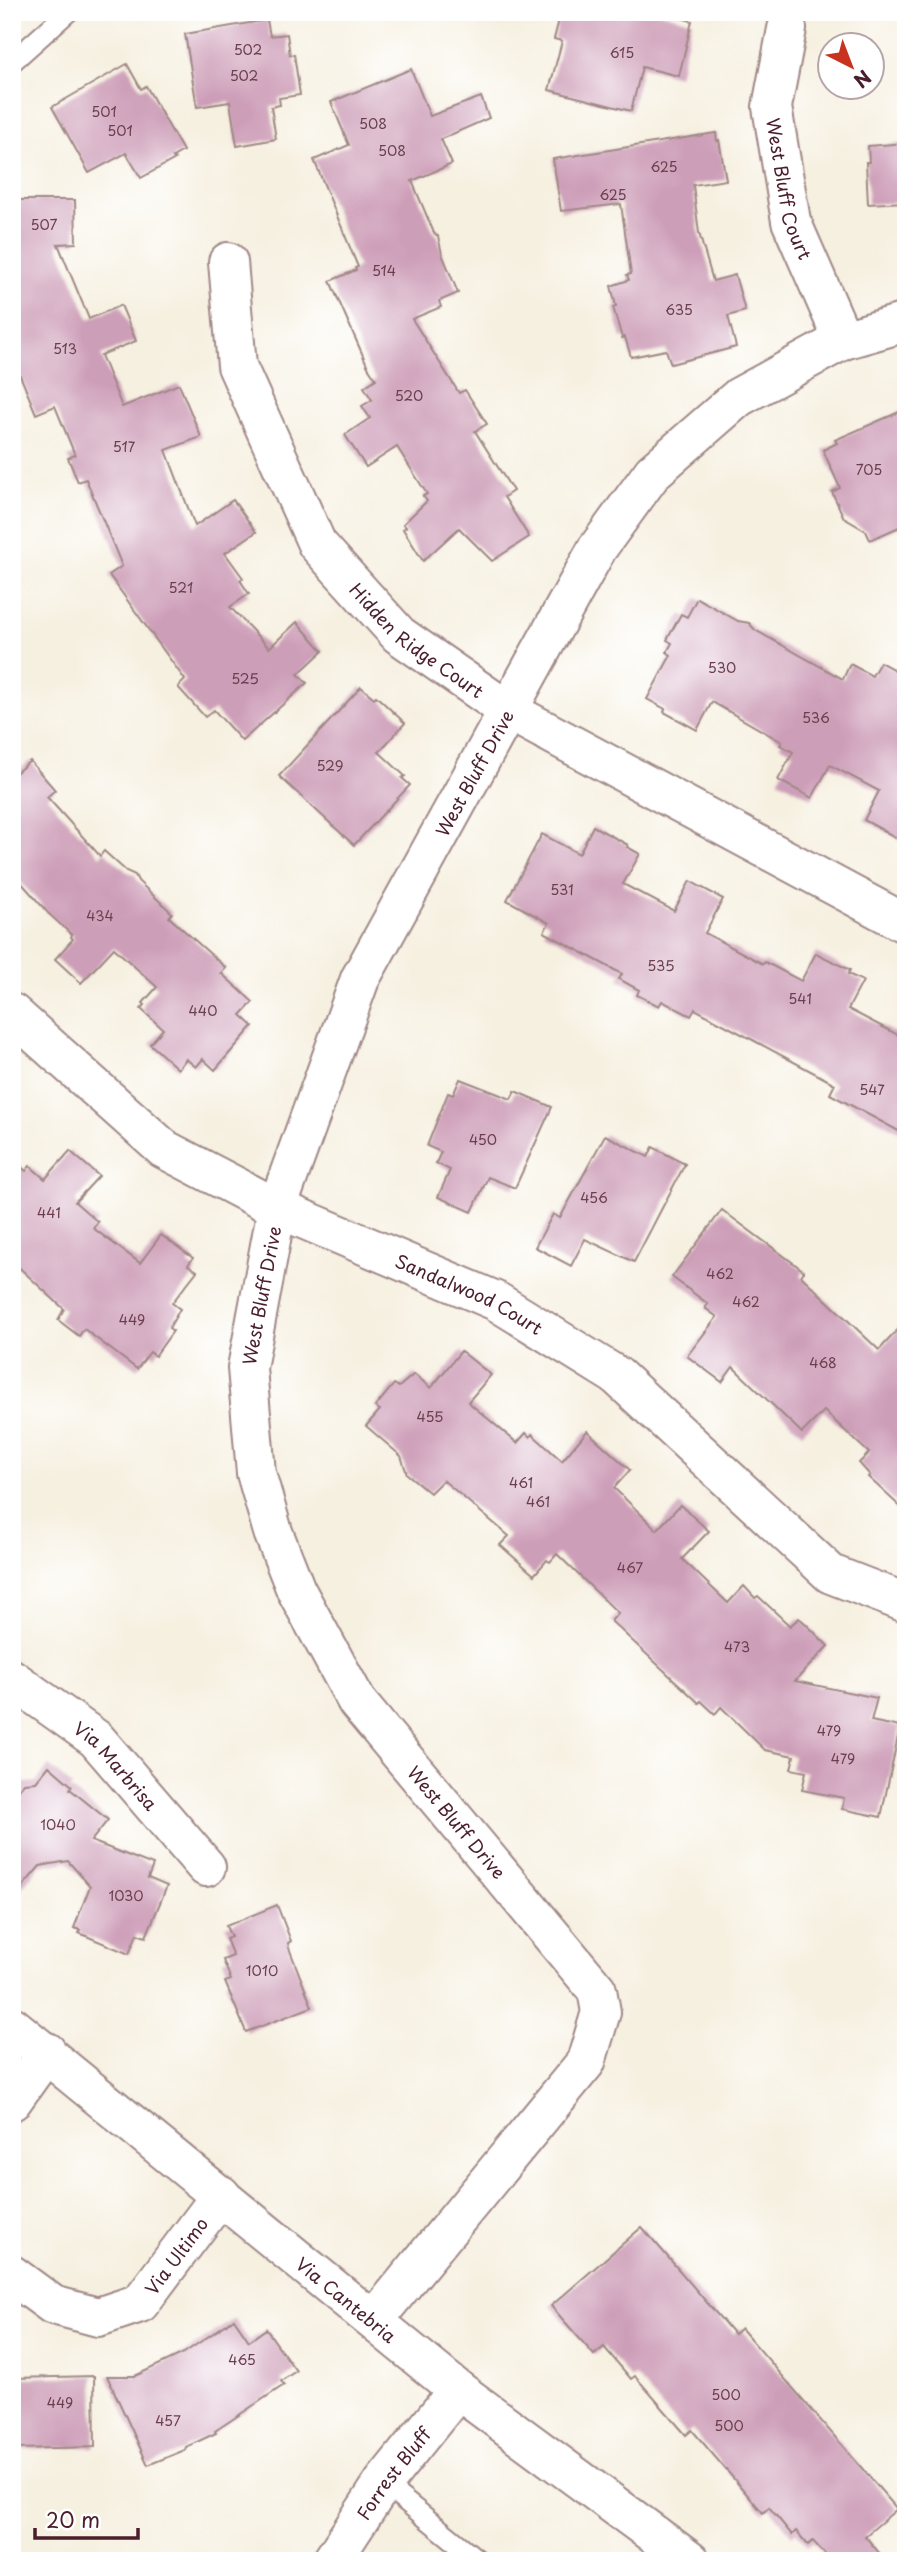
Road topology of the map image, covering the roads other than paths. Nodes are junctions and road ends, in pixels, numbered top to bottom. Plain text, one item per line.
1 (68, 12) edge
2 (787, 29) dead end
3 (12, 62) edge
4 (228, 262) dead end
5 (906, 322) edge
6 (843, 340) junction
7 (507, 710) junction
8 (906, 924) edge
9 (12, 1013) edge
10 (277, 1208) junction
11 (906, 1603) edge
12 (12, 1679) edge
13 (206, 1867) dead end
14 (12, 2026) edge
15 (47, 2052) junction
16 (12, 2101) edge
17 (221, 2195) junction
18 (12, 2275) edge
19 (374, 2320) junction
20 (458, 2390) junction
21 (383, 2483) junction
22 (332, 2561) edge
23 (479, 2561) edge
24 (690, 2561) edge

1 - 3 lane
2 - 6 street, West Bluff Court
4 - 7 street, Hidden Ridge Court
5 - 6 street, West Bluff Drive
6 - 7 street, West Bluff Drive
7 - 8 street, Hidden Ridge Court
7 - 10 street, West Bluff Drive
9 - 10 street, Sandalwood Court
10 - 11 street, Sandalwood Court
10 - 19 street, West Bluff Drive
12 - 13 street, Via Marbrisa
14 - 15 street, Via Cantebria
15 - 16 street
15 - 17 street, Via Cantebria
17 - 18 street, Via Ultimo
17 - 19 street, Via Cantebria
19 - 20 street, Via Cantebria
20 - 21 street, Forrest Bluff
20 - 24 street, Via Cantebria
21 - 22 street, Forrest Bluff
21 - 23 lane

